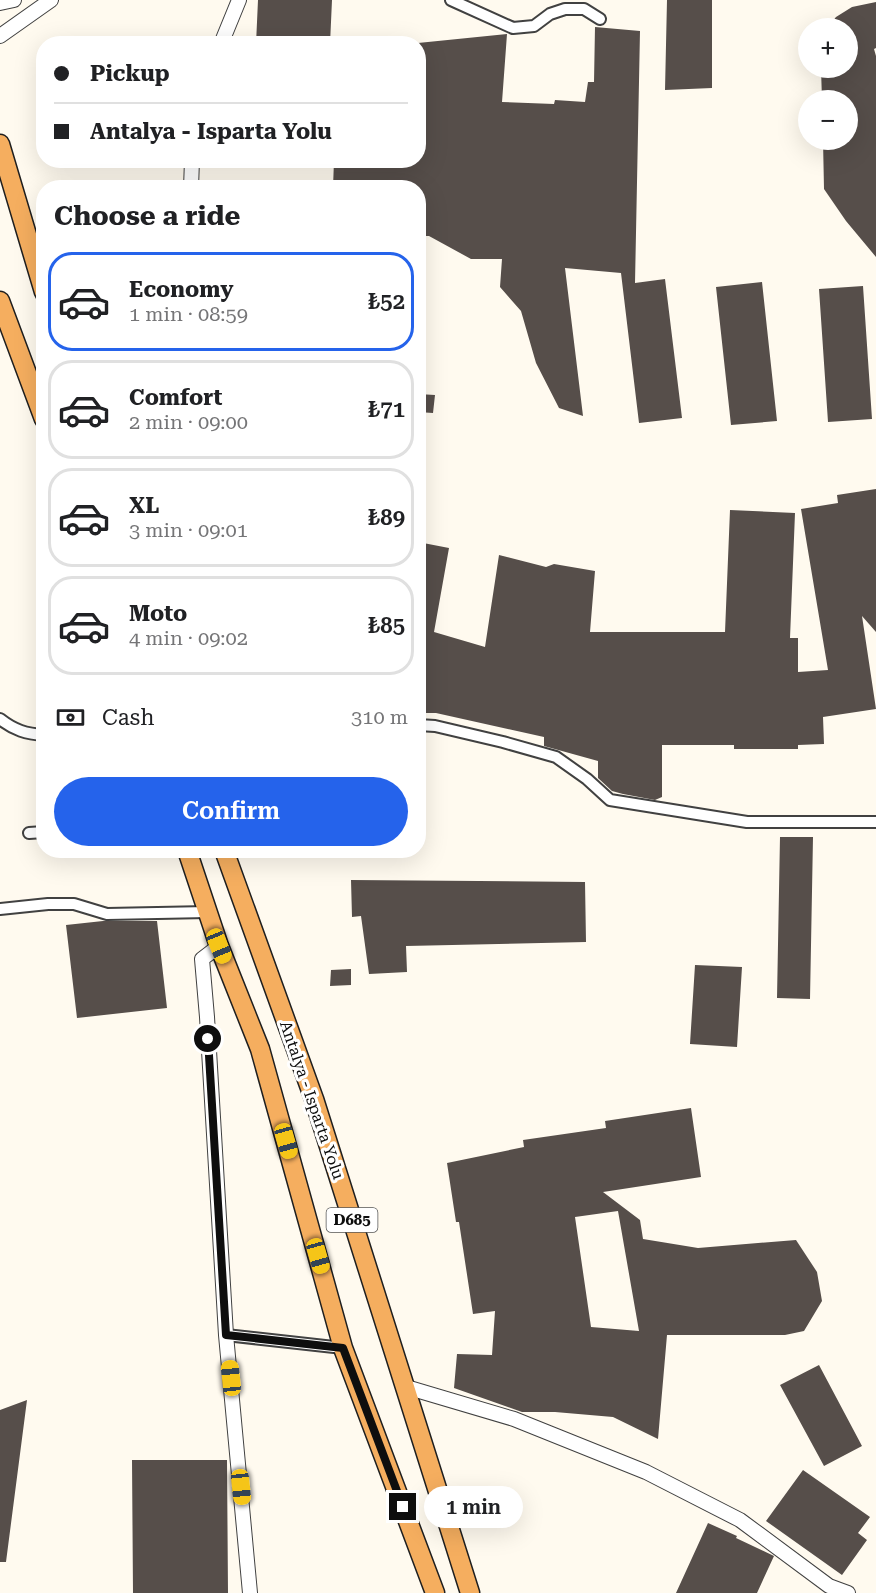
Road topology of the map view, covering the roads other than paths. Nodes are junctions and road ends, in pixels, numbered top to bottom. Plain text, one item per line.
1 (14, 0) edge
2 (51, 0) edge
3 (239, 0) edge
4 (451, 0) edge
5 (0, 3) edge
6 (600, 19) dead end
7 (0, 36) edge
8 (224, 36) edge
9 (0, 144) edge
10 (36, 265) edge
11 (0, 301) edge
12 (36, 398) edge
13 (0, 719) edge
14 (426, 726) edge
15 (36, 735) edge
16 (876, 822) edge
17 (29, 833) dead end
18 (36, 833) edge
19 (190, 858) edge
20 (227, 858) edge
21 (0, 909) edge
22 (208, 912) junction
23 (219, 946) junction
24 (226, 1335) junction
25 (343, 1348) junction
26 (406, 1387) junction
27 (250, 1593) edge
28 (435, 1593) edge
29 (470, 1593) edge
30 (848, 1593) edge

1 - 5 street
2 - 7 street
3 - 8 street
4 - 6 street
9 - 10 highway
11 - 12 highway
13 - 15 street
14 - 16 street
17 - 18 street
19 - 22 highway, Antalya - Isparta Yolu / D685
20 - 26 highway, Antalya - Isparta Yolu / D685
21 - 22 street
22 - 23 highway, Antalya - Isparta Yolu / D685
23 - 24 street
23 - 25 highway, Antalya - Isparta Yolu / D685
24 - 25 street
24 - 27 street
25 - 28 highway, Antalya - Isparta Yolu / D685
26 - 29 highway, Antalya - Isparta Yolu / D685
26 - 30 street

